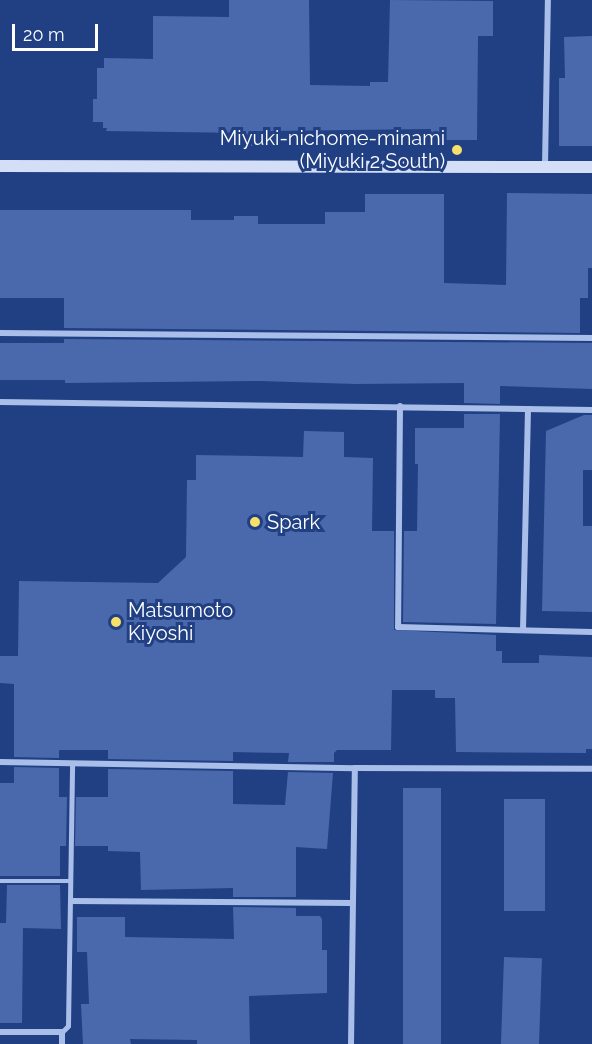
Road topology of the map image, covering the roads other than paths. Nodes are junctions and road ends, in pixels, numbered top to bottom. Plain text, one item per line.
1 (548, 0) edge
2 (0, 166) edge
3 (545, 166) junction
4 (592, 167) edge
5 (0, 333) edge
6 (592, 338) edge
7 (0, 402) edge
8 (400, 406) junction
9 (528, 409) junction
10 (592, 410) edge
11 (523, 630) junction
12 (592, 632) edge
13 (0, 762) edge
14 (72, 765) junction
15 (355, 768) junction
16 (592, 769) edge
17 (0, 881) edge
18 (71, 881) junction
19 (71, 901) junction
20 (352, 903) junction
21 (0, 1032) edge
22 (62, 1032) junction
23 (62, 1044) edge
24 (351, 1044) edge

1 - 3 street
2 - 3 street
3 - 4 street
5 - 6 street
7 - 8 street
8 - 9 street
8 - 11 street
9 - 10 street
9 - 11 street
11 - 12 street
13 - 14 street
14 - 15 street
14 - 18 lane
15 - 16 street
15 - 20 street
17 - 18 lane
18 - 19 lane
19 - 20 street
19 - 22 lane
20 - 24 street
21 - 22 street
22 - 23 street

